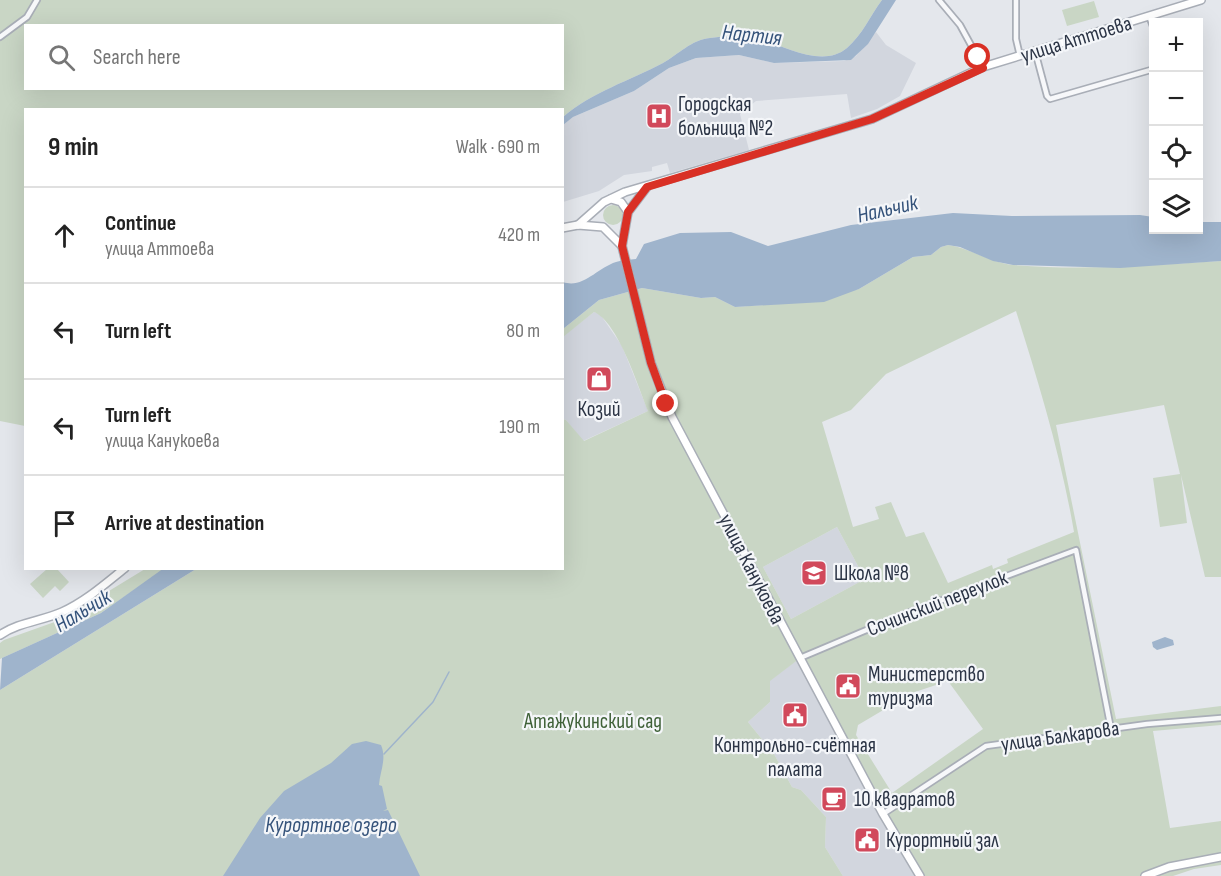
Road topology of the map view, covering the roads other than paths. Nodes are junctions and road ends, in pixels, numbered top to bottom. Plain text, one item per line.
1 (37, 0) edge
2 (939, 0) edge
3 (1016, 0) edge
4 (1201, 0) edge
5 (1181, 3) edge
6 (1149, 16) joint
7 (0, 37) edge
8 (1035, 51) junction
9 (1020, 56) junction
10 (983, 68) junction
11 (1149, 70) edge
12 (647, 187) junction
13 (609, 200) junction
14 (598, 210) junction
15 (627, 216) junction
16 (578, 225) junction
17 (564, 228) edge
18 (605, 228) junction
19 (622, 246) junction
20 (122, 570) edge
21 (0, 635) edge
22 (800, 658) junction
23 (1221, 718) edge
24 (1111, 729) junction
25 (884, 814) junction
26 (1221, 857) edge
27 (920, 876) edge
28 (1145, 876) edge

1 - 7 street
2 - 10 street
3 - 9 street
4 - 5 street, улица Аттоева
5 - 6 street, улица Аттоева
6 - 8 street, улица Аттоева
8 - 9 street, улица Аттоева
8 - 11 street
9 - 10 street, улица Аттоева
10 - 12 street, улица Аттоева
12 - 13 street, улица Аттоева
12 - 15 street
13 - 14 street
13 - 15 street
14 - 16 street
14 - 18 street
15 - 18 street
15 - 19 street
16 - 17 street
16 - 18 street
18 - 19 street
19 - 22 street, улица Канукоева
20 - 21 street
22 - 24 street, Сочинский переулок
22 - 25 street, улица Канукоева
23 - 24 street, улица Балкарова
24 - 25 street, улица Балкарова
25 - 27 street, улица Канукоева
26 - 28 street

